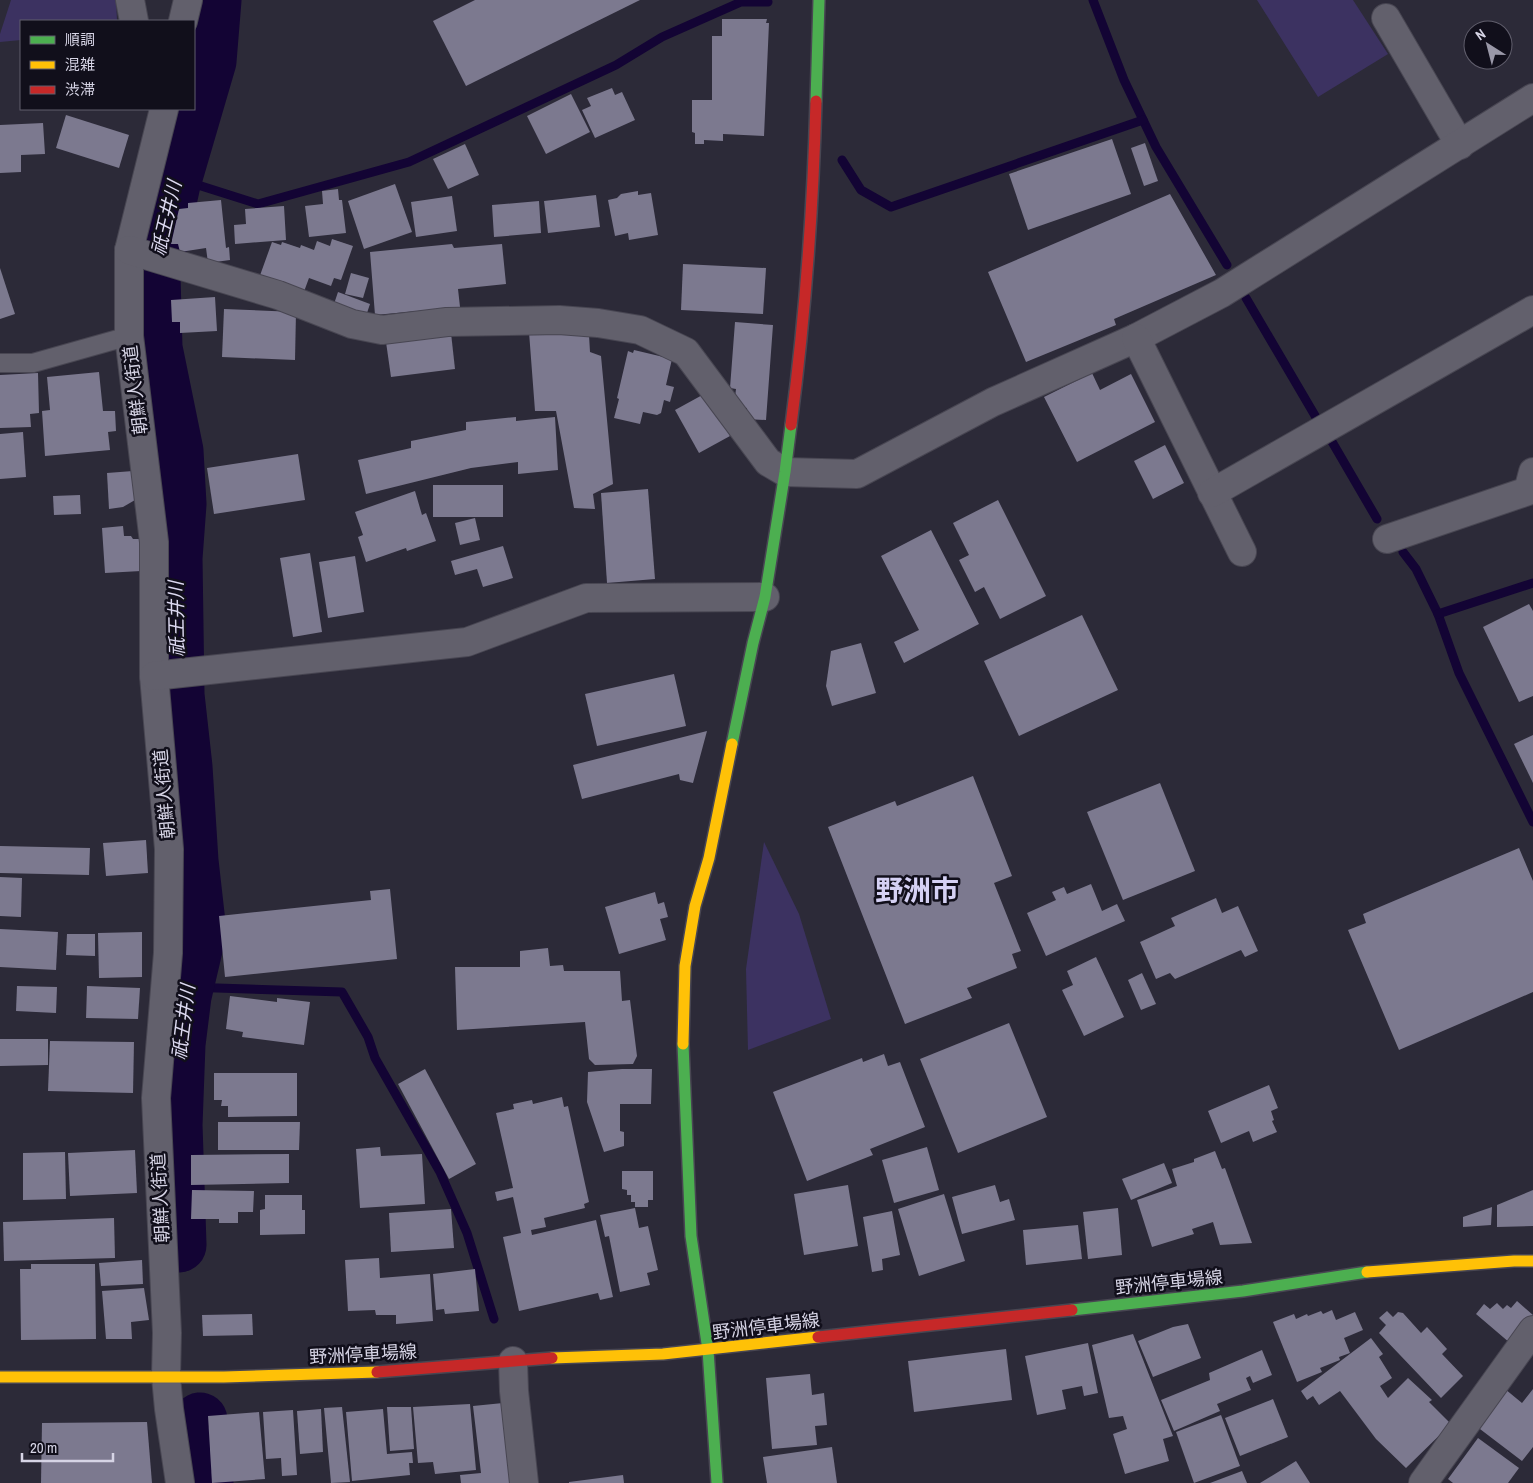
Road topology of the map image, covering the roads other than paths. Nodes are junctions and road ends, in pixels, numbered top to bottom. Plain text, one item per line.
1 (130, 0) edge
2 (188, 0) edge
3 (818, 0) edge
4 (1386, 18) dead end
5 (134, 20) edge
6 (183, 20) edge
7 (1533, 98) edge
8 (162, 110) edge
9 (1460, 145) junction
10 (133, 251) junction
11 (1533, 310) edge
12 (129, 336) junction
13 (1136, 338) junction
14 (0, 363) edge
15 (785, 472) junction
16 (1533, 472) edge
17 (1212, 492) junction
18 (1387, 539) dead end
19 (1242, 552) dead end
20 (765, 597) junction
21 (155, 676) junction
22 (1533, 1261) edge
23 (1533, 1330) edge
24 (708, 1350) junction
25 (513, 1361) junction
26 (0, 1377) edge
27 (166, 1377) junction
28 (180, 1483) edge
29 (524, 1483) edge
30 (717, 1483) edge
31 (1423, 1483) edge

1 - 5 street
2 - 6 street
3 - 15 main road
4 - 9 street
7 - 9 street
8 - 10 street, 朝鮮人街道
9 - 13 street
10 - 12 street, 朝鮮人街道
10 - 15 street
11 - 17 street
12 - 14 lane
12 - 21 street, 朝鮮人街道
13 - 15 street
13 - 17 street
15 - 20 main road
16 - 18 street
17 - 19 street
20 - 21 street
20 - 24 main road
21 - 27 street, 朝鮮人街道
22 - 24 main road, 野洲停車場線
23 - 31 street
24 - 25 main road, 野洲停車場線
24 - 30 main road
25 - 27 main road, 野洲停車場線
25 - 29 street
26 - 27 main road, 野洲停車場線
27 - 28 street, 朝鮮人街道

